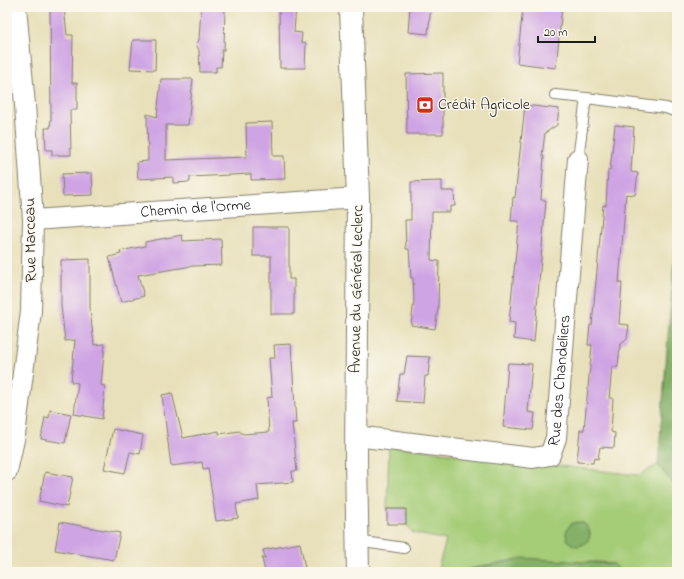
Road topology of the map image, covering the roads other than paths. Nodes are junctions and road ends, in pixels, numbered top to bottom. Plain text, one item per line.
1 (16, 7) edge
2 (351, 7) edge
3 (556, 95) dead end
4 (586, 98) junction
5 (677, 112) edge
6 (578, 159) joint
7 (358, 198) junction
8 (33, 220) junction
9 (356, 436) junction
10 (7, 471) edge
11 (357, 541) junction
12 (404, 548) dead end
13 (358, 572) edge

1 - 8 street, Rue Marceau
2 - 7 main road, Avenue du Général Leclerc
3 - 4 lane
4 - 5 lane
4 - 6 lane
6 - 9 street, Rue des Chandeliers
7 - 8 street, Chemin de l'Orme
7 - 9 main road, Avenue du Général Leclerc
8 - 10 street, Rue Marceau
9 - 11 main road, Avenue du Général Leclerc
11 - 12 lane
11 - 13 main road, Avenue du Général Leclerc

